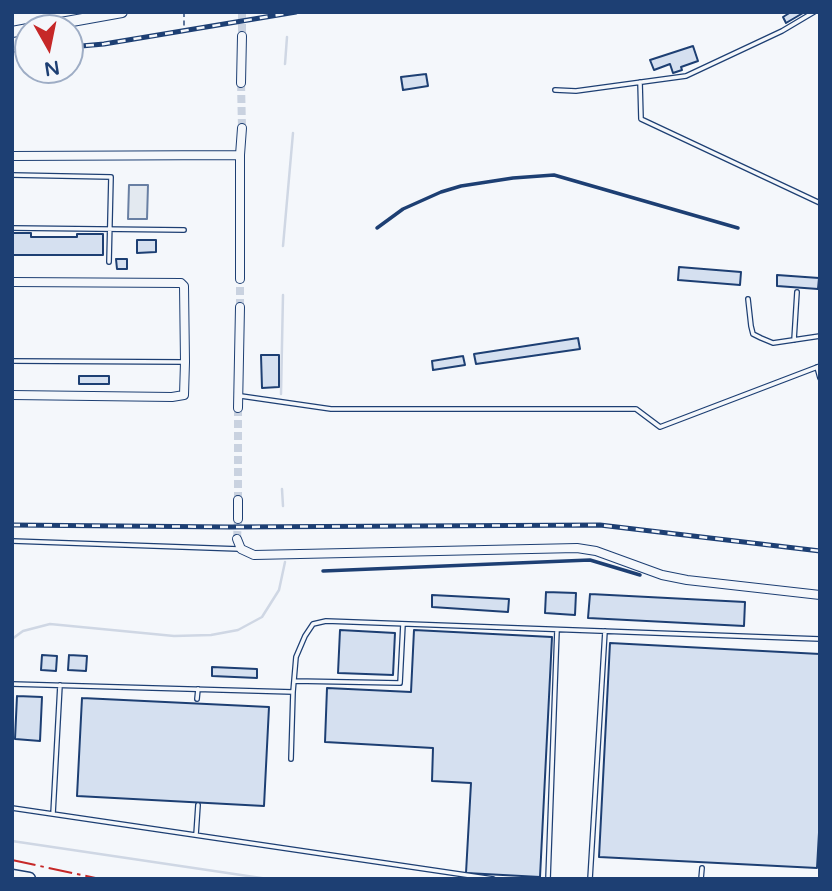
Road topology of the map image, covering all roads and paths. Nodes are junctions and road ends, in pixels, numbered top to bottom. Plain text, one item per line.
1 (122, 12) edge
2 (184, 12) edge
3 (814, 12) edge
4 (84, 19) edge
5 (184, 26) dead end
6 (242, 36) tunnel mouth
7 (640, 82) junction
8 (241, 83) tunnel mouth
9 (555, 90) dead end
10 (242, 128) tunnel mouth
11 (240, 155) junction
12 (12, 156) edge
13 (12, 175) edge
14 (820, 202) edge
15 (12, 228) edge
16 (110, 229) junction
17 (184, 230) dead end
18 (109, 262) dead end
19 (240, 279) tunnel mouth
20 (12, 282) edge
21 (797, 292) dead end
22 (748, 299) dead end
23 (240, 307) tunnel mouth
24 (820, 336) edge
25 (794, 340) junction
26 (12, 361) edge
27 (186, 362) junction
28 (819, 367) edge
29 (820, 378) edge
30 (12, 395) edge
31 (239, 396) junction
32 (238, 408) tunnel mouth
33 (238, 500) tunnel mouth
34 (238, 519) tunnel mouth
35 (237, 539) tunnel mouth
36 (12, 541) edge
37 (241, 549) junction
38 (820, 595) edge
39 (403, 624) junction
40 (557, 629) junction
41 (605, 631) junction
42 (820, 639) edge
43 (294, 681) junction
44 (12, 684) edge
45 (60, 685) junction
46 (198, 689) junction
47 (293, 692) junction
48 (197, 699) dead end
49 (291, 759) dead end
50 (198, 805) dead end
51 (12, 808) edge
52 (53, 814) junction
53 (196, 835) junction
54 (702, 868) dead end
55 (12, 876) edge
56 (29, 879) edge
57 (493, 879) edge
58 (548, 879) edge
59 (590, 879) edge
60 (701, 879) edge

1 - 4 street
2 - 5 path
3 - 7 lane
6 - 8 street
7 - 9 lane
7 - 14 lane
10 - 11 street
11 - 12 street
11 - 19 street
13 - 16 lane
15 - 16 lane
16 - 17 lane
16 - 18 lane
20 - 27 street
21 - 25 lane
22 - 25 lane
23 - 31 street
24 - 25 lane
26 - 27 lane
27 - 30 street
28 - 29 lane
28 - 31 lane
31 - 32 street
33 - 34 street
35 - 37 street
36 - 37 lane
37 - 38 street
39 - 40 lane
39 - 43 lane
39 - 43 lane
40 - 41 lane
40 - 58 lane
41 - 42 lane
41 - 59 lane
43 - 47 lane
44 - 45 lane
45 - 46 lane
45 - 52 lane
46 - 47 lane
46 - 48 lane
47 - 49 lane
50 - 53 lane
51 - 52 lane
52 - 53 lane
53 - 57 lane
54 - 60 lane
55 - 56 highway

